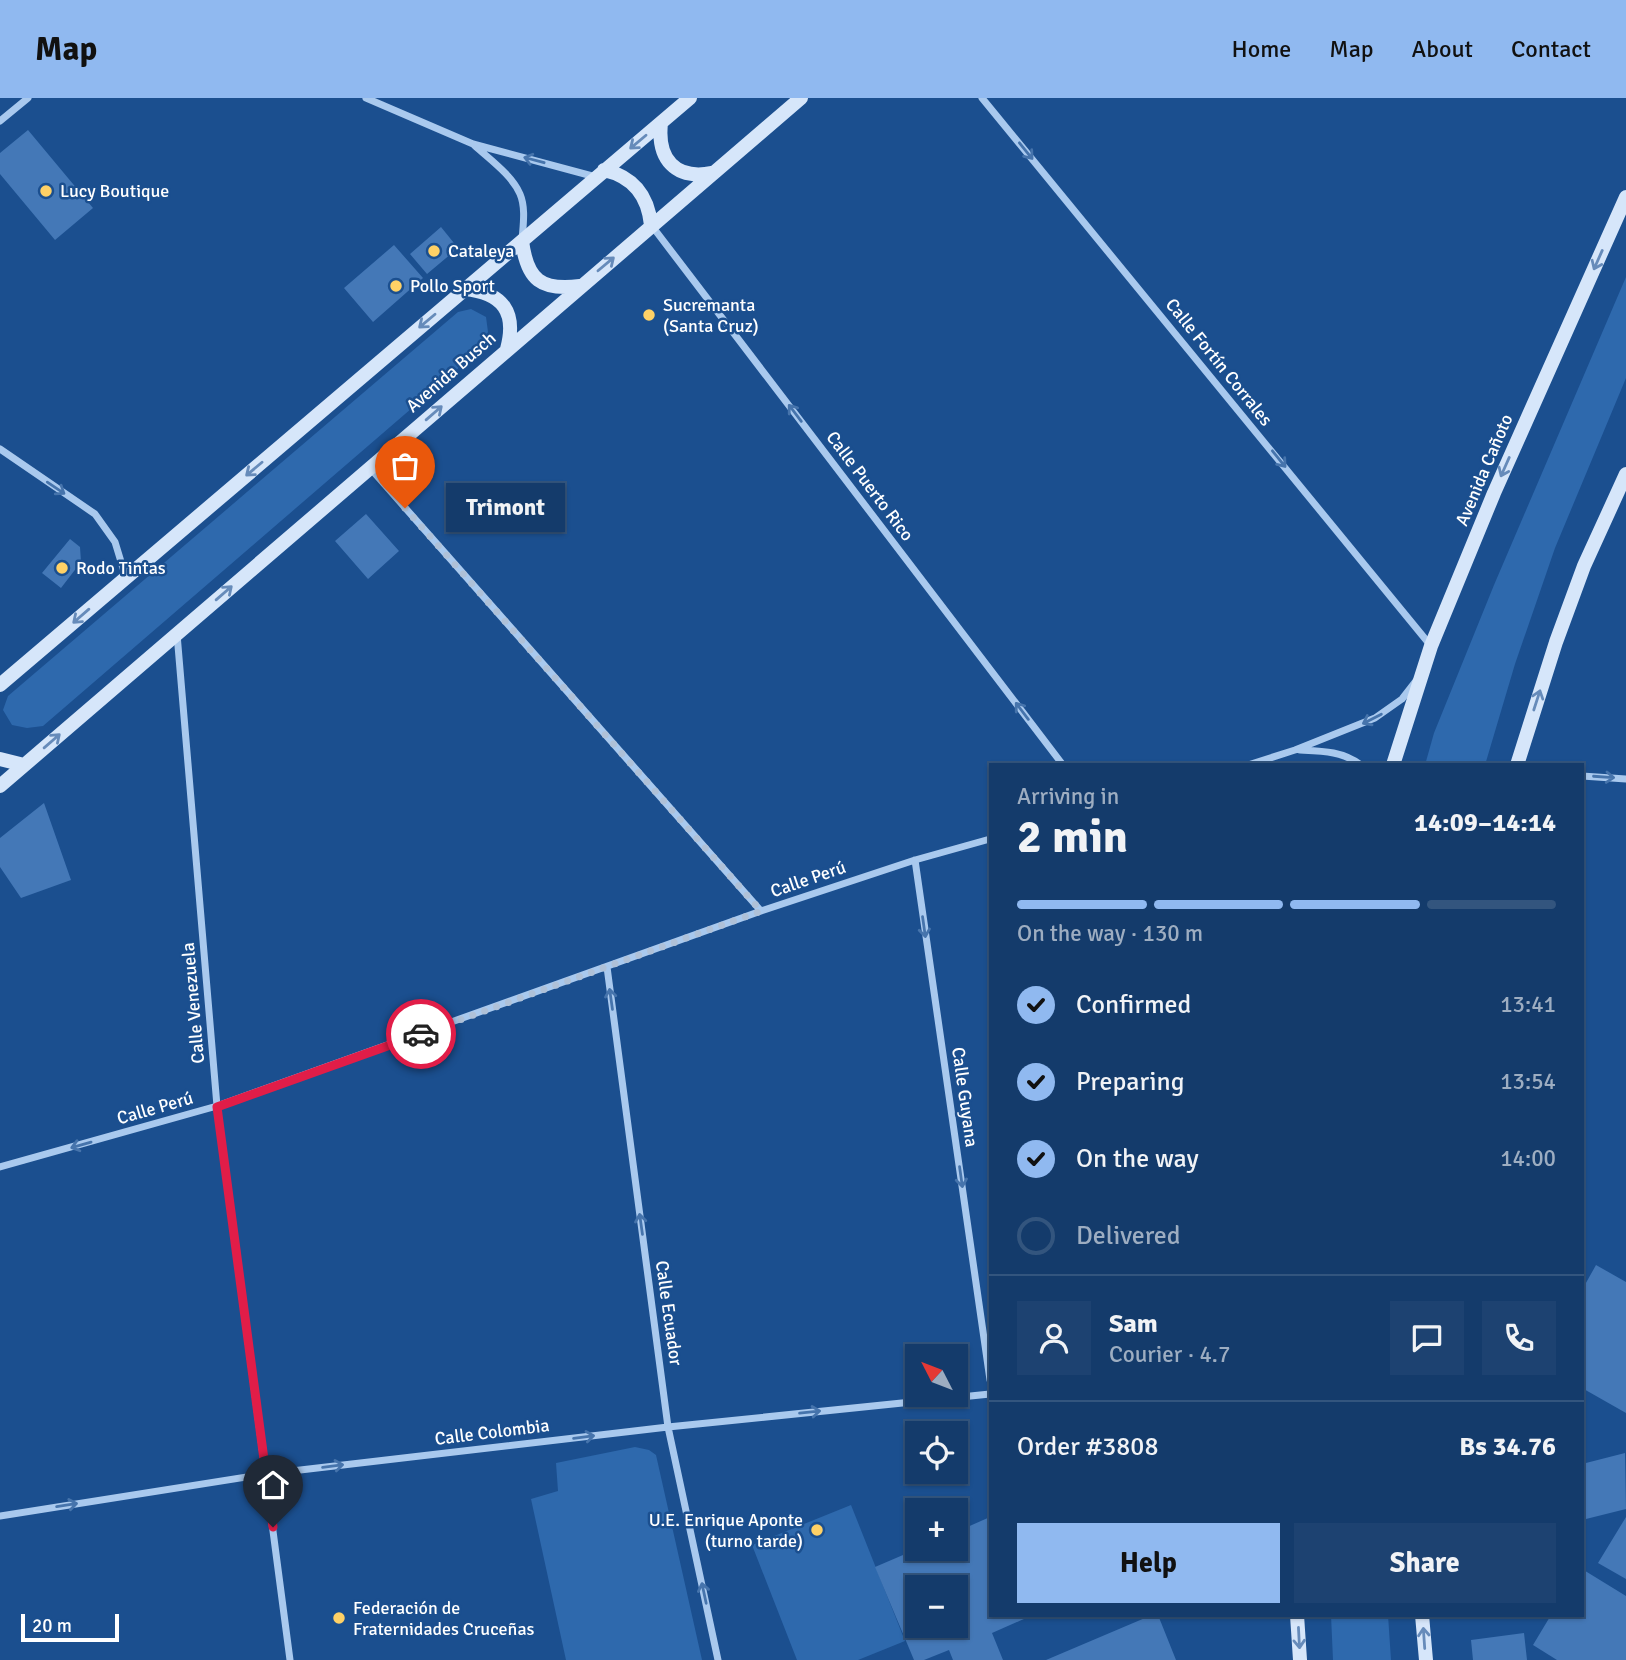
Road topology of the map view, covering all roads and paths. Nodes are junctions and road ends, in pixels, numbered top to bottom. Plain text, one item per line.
1 (27, 98) edge
2 (366, 98) edge
3 (690, 98) edge
4 (800, 98) edge
5 (982, 98) edge
6 (0, 121) edge
7 (661, 122) junction
8 (473, 144) junction
9 (714, 172) junction
10 (600, 173) junction
11 (1626, 197) edge
12 (652, 225) junction
13 (522, 241) junction
14 (580, 286) junction
15 (465, 289) junction
16 (507, 350) junction
17 (0, 449) edge
18 (370, 468) junction
19 (1626, 474) edge
20 (126, 578) junction
21 (177, 634) junction
22 (1431, 646) junction
23 (1422, 674) junction
24 (0, 685) edge
25 (1295, 750) junction
26 (0, 759) edge
27 (1061, 763) edge
28 (1254, 763) edge
29 (1359, 763) edge
30 (1394, 763) edge
31 (1518, 763) edge
32 (24, 765) junction
33 (1584, 776) edge
34 (1626, 779) edge
35 (0, 786) edge
36 (989, 839) edge
37 (915, 860) junction
38 (761, 911) junction
39 (607, 967) junction
40 (217, 1107) junction
41 (0, 1167) edge
42 (989, 1373) edge
43 (989, 1394) edge
44 (668, 1427) junction
45 (266, 1474) junction
46 (0, 1516) edge
47 (1297, 1617) edge
48 (1422, 1617) edge
49 (290, 1660) edge
50 (718, 1660) edge
51 (1300, 1660) edge
52 (1426, 1660) edge

1 - 6 street
2 - 8 street
3 - 7 main road
4 - 9 main road, Avenida Busch
5 -> 22 street, Calle Fortín Corrales
7 - 9 main road
7 -> 10 main road
10 -> 8 street
8 - 13 street
9 - 12 main road, Avenida Busch
10 - 12 main road
10 - 13 main road
11 -> 22 main road, Avenida Cañoto
14 -> 12 main road, Avenida Busch
27 -> 12 street, Calle Puerto Rico
13 - 14 main road
13 - 15 main road
14 - 16 main road, Avenida Busch
15 - 16 main road
15 -> 20 main road
18 -> 16 main road, Avenida Busch
17 -> 20 street
21 -> 18 main road, Avenida Busch
18 - 38 street
31 -> 19 main road
20 -> 24 main road
32 -> 21 main road, Avenida Busch
21 - 40 street, Calle Venezuela
22 - 23 main road, Avenida Cañoto
23 -> 25 street
23 - 30 main road, Avenida Cañoto
25 - 28 street
25 - 29 street
26 - 32 main road
32 - 35 main road, Avenida Busch
33 -> 34 street
36 - 37 street, Calle Perú
37 - 38 street, Calle Perú
37 -> 42 street, Calle Guyana
38 - 39 street, Calle Perú
39 - 40 street, Calle Perú
44 -> 39 street, Calle Ecuador
40 -> 41 street, Calle Perú
40 - 45 street, Calle Venezuela
44 -> 43 street, Calle Colombia
45 -> 44 street, Calle Colombia
50 -> 44 street, Calle Ecuador
46 -> 45 street, Calle Colombia
45 - 49 street, Calle Venezuela
47 -> 51 main road
52 -> 48 main road

